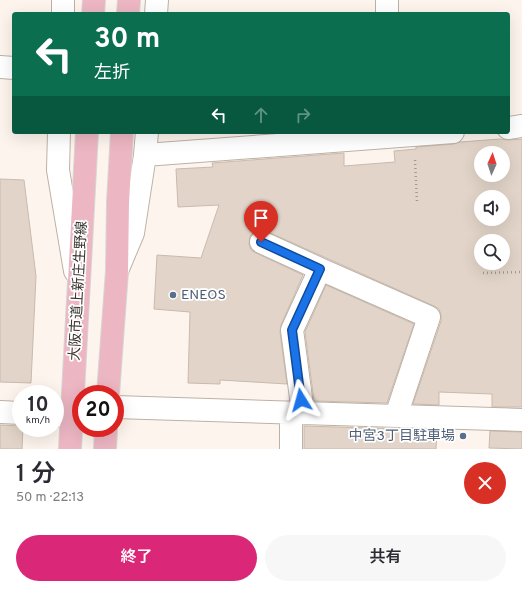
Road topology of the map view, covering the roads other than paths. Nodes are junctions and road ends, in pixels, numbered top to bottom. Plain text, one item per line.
1 (63, 0) edge
2 (94, 0) edge
3 (129, 0) edge
4 (156, 0) edge
5 (386, 0) edge
6 (63, 12) edge
7 (93, 12) edge
8 (128, 12) edge
9 (156, 12) edge
10 (387, 12) edge
11 (0, 67) edge
12 (12, 68) edge
13 (522, 126) edge
14 (510, 128) edge
15 (59, 134) edge
16 (87, 134) edge
17 (122, 134) edge
18 (147, 134) edge
19 (401, 134) edge
20 (145, 155) junction
21 (261, 242) dead end
22 (320, 269) junction
23 (117, 271) junction
24 (79, 292) junction
25 (109, 385) edge
26 (124, 407) edge
27 (64, 408) edge
28 (0, 412) edge
29 (12, 413) edge
30 (297, 413) junction
31 (396, 416) junction
32 (522, 420) edge
33 (64, 421) edge
34 (106, 437) edge
35 (70, 449) edge
36 (105, 449) edge
37 (291, 449) edge

1 - 6 street
2 - 7 main road
3 - 8 main road
4 - 9 street
5 - 10 street
11 - 12 street
13 - 14 street
15 - 24 street
16 - 24 main road, 大阪市道上新庄生野線
17 - 23 main road
18 - 20 street
19 - 20 street
20 - 23 street
21 - 22 street
22 - 30 street
22 - 31 street
23 - 25 main road
24 - 27 main road, 大阪市道上新庄生野線
26 - 30 street
28 - 29 street
30 - 31 street
30 - 37 street
31 - 32 street
33 - 35 main road, 大阪市道上新庄生野線
34 - 36 main road

